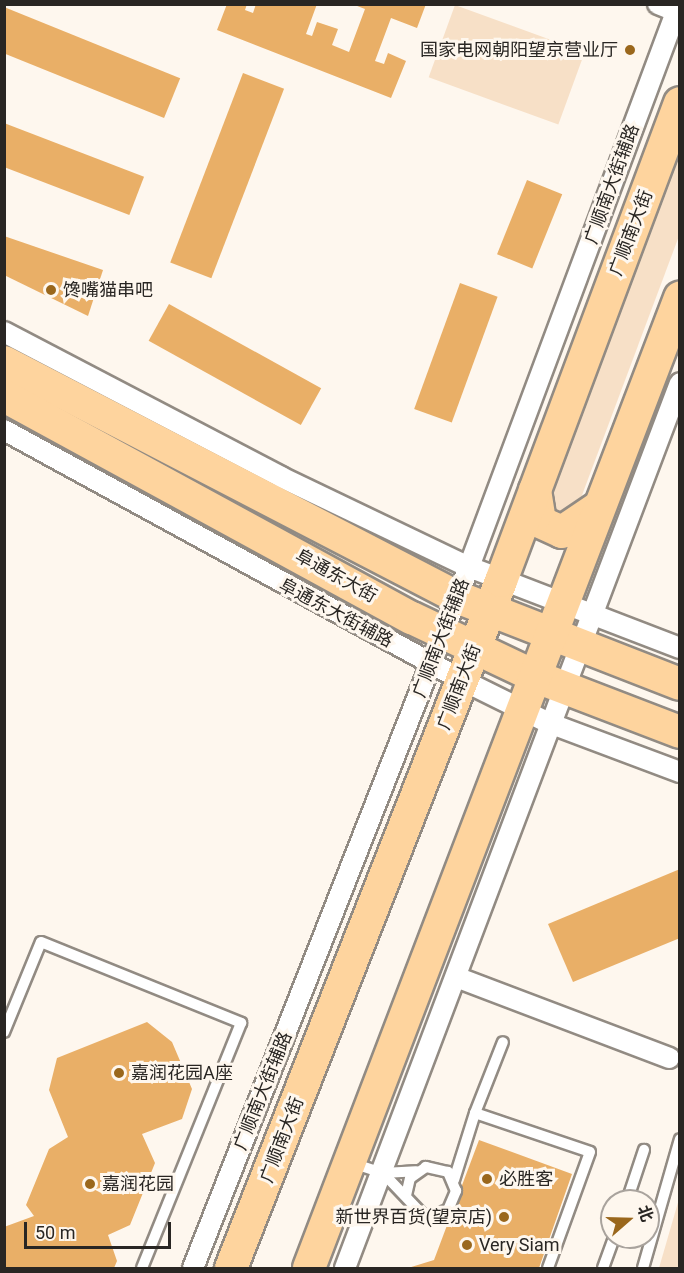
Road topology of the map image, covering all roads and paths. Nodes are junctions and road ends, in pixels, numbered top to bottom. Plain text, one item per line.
1 (658, 4) edge
2 (678, 10) edge
3 (680, 103) edge
4 (680, 298) edge
5 (4, 332) edge
6 (4, 362) edge
7 (680, 383) edge
8 (4, 396) edge
9 (4, 430) edge
10 (535, 490) junction
11 (596, 509) junction
12 (470, 567) junction
13 (501, 581) junction
14 (457, 597) junction
15 (576, 609) junction
16 (488, 612) junction
17 (444, 633) junction
18 (550, 634) junction
19 (579, 645) junction
20 (474, 648) junction
21 (680, 648) edge
22 (431, 664) junction
23 (534, 675) junction
24 (462, 680) junction
25 (680, 684) edge
26 (563, 688) junction
27 (520, 707) junction
28 (549, 723) junction
29 (680, 732) edge
30 (680, 772) edge
31 (456, 977) junction
32 (4, 1032) edge
33 (503, 1042) dead end
34 (669, 1058) dead end
35 (475, 1113) junction
36 (680, 1139) edge
37 (644, 1150) dead end
38 (352, 1163) junction
39 (416, 1171) junction
40 (383, 1173) junction
41 (454, 1180) junction
42 (631, 1189) edge
43 (406, 1195) junction
44 (610, 1249) edge
45 (142, 1269) edge
46 (193, 1269) edge
47 (231, 1269) edge
48 (309, 1269) edge
49 (345, 1269) edge
50 (548, 1269) edge
51 (603, 1269) edge
52 (643, 1269) edge

1 - 2 street
2 - 12 street, 广顺南大街辅路
3 - 10 main road, 广顺南大街
4 - 11 main road
5 - 12 street
6 - 14 main road, 阜通东大街
7 - 15 street
8 - 17 main road, 阜通东大街
9 - 22 street, 阜通东大街辅路
10 - 11 main road
10 - 13 main road, 广顺南大街
11 - 15 main road
12 - 13 street
12 - 14 street, 广顺南大街辅路
13 - 15 street
13 - 16 main road, 广顺南大街
14 - 16 main road, 阜通东大街
14 - 17 street, 广顺南大街辅路
15 - 18 main road
15 - 19 street
15 - 21 street
16 - 18 main road, 阜通东大街
16 - 20 main road, 广顺南大街
17 - 20 main road, 阜通东大街
17 - 22 street, 广顺南大街辅路
18 - 19 main road, 阜通东大街
18 - 23 main road
19 - 25 main road, 阜通东大街
19 - 26 street
20 - 23 main road, 阜通东大街
20 - 24 main road, 广顺南大街
22 - 24 street, 阜通东大街辅路
22 - 46 street, 广顺南大街辅路
23 - 26 main road, 阜通东大街
23 - 27 main road
24 - 27 street, 阜通东大街辅路
24 - 47 main road, 广顺南大街
26 - 28 street
26 - 29 main road, 阜通东大街
27 - 28 street, 阜通东大街辅路
27 - 38 main road
28 - 30 street, 阜通东大街辅路
28 - 31 street
31 - 34 street
31 - 40 street
32 - 45 lane
33 - 35 lane
35 - 41 lane
35 - 50 lane
36 - 52 lane
37 - 42 lane
38 - 40 lane
38 - 48 main road
39 - 40 lane
39 - 41 lane
39 - 43 lane
40 - 43 lane
40 - 49 street
41 - 43 lane
44 - 51 lane

